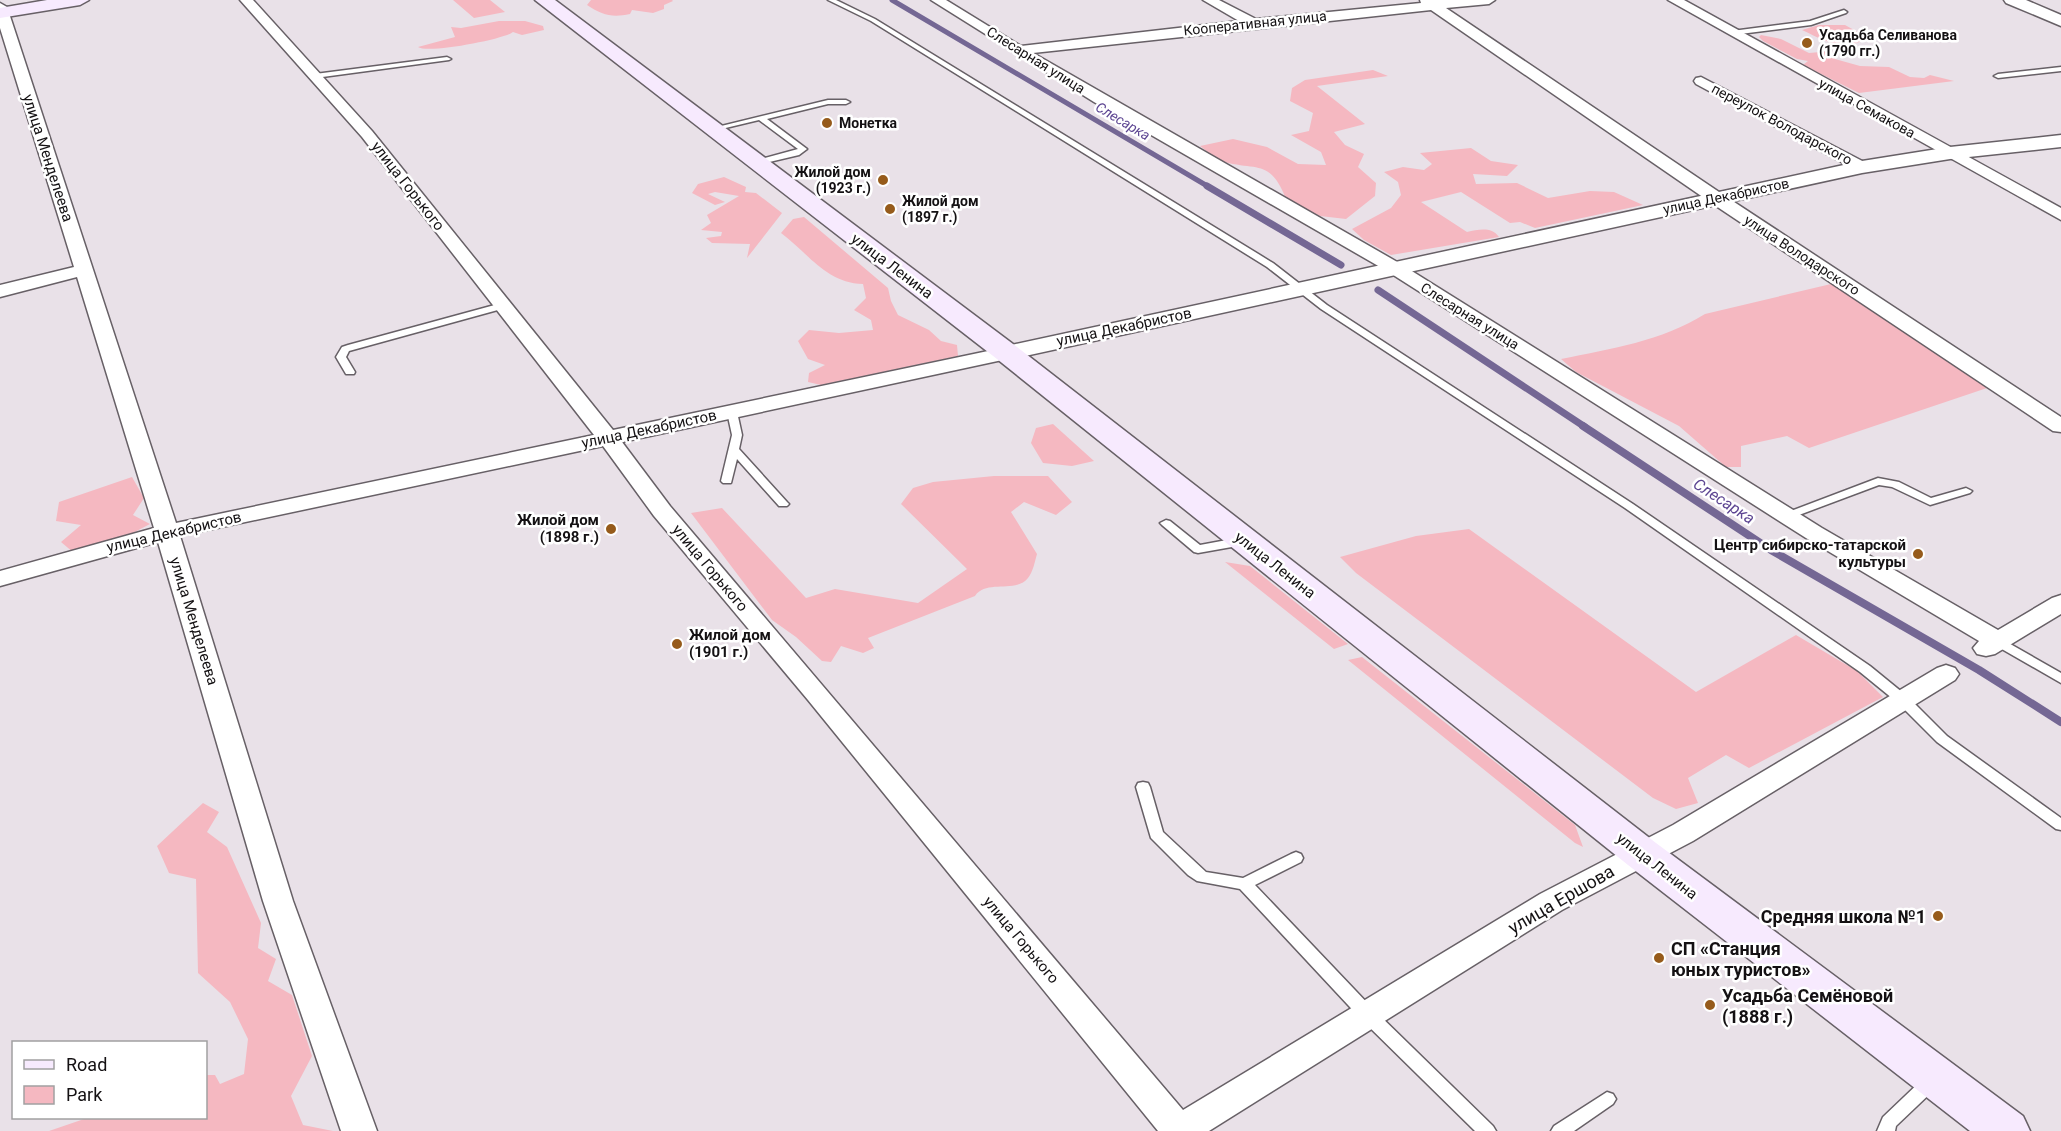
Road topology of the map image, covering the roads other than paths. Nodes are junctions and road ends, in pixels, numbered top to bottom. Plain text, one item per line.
1 (80, 0) edge
2 (246, 0) edge
3 (544, 0) edge
4 (831, 0) edge
5 (937, 0) edge
6 (1209, 0) edge
7 (1489, 0) edge
8 (1674, 0) edge
9 (2012, 0) edge
10 (1429, 3) edge
11 (0, 11) edge
12 (1844, 12) dead end
13 (2061, 21) edge
14 (1254, 23) junction
15 (1732, 33) junction
16 (1020, 50) junction
17 (447, 59) dead end
18 (2061, 69) edge
19 (315, 76) junction
20 (1998, 76) dead end
21 (1701, 81) dead end
22 (846, 102) dead end
23 (761, 118) junction
24 (713, 129) junction
25 (2061, 141) edge
26 (1950, 153) junction
27 (757, 163) junction
28 (1862, 167) junction
29 (1716, 198) junction
30 (2061, 215) edge
31 (1394, 267) junction
32 (84, 270) junction
33 (1299, 288) junction
34 (0, 291) edge
35 (502, 306) junction
36 (1007, 353) junction
37 (350, 372) dead end
38 (732, 412) junction
39 (2061, 426) edge
40 (608, 438) junction
41 (734, 449) junction
42 (727, 481) dead end
43 (1966, 491) dead end
44 (783, 504) dead end
45 (1787, 516) junction
46 (1166, 523) dead end
47 (167, 532) junction
48 (1245, 541) junction
49 (0, 579) edge
50 (2061, 603) edge
51 (1991, 645) junction
52 (1946, 674) dead end
53 (2061, 679) edge
54 (1903, 700) junction
55 (1143, 786) dead end
56 (2061, 825) edge
57 (1642, 854) junction
58 (1296, 858) dead end
59 (1244, 884) junction
60 (1368, 1015) junction
61 (1935, 1077) junction
62 (1607, 1100) dead end
63 (359, 1131) edge
64 (1179, 1131) edge
65 (1487, 1131) edge
66 (1560, 1131) edge
67 (1886, 1131) edge
68 (2006, 1131) edge

1 - 11 main road
2 - 19 street, улица Горького
3 - 24 main road, улица Ленина
4 - 33 lane
5 - 16 street, Слесарная улица
6 - 14 street
7 - 10 street, Кооперативная улица
8 - 15 street, улица Семакова
9 - 13 street
10 - 14 street, Кооперативная улица
10 - 29 street, улица Володарского
11 - 32 street, улица Менделеева
12 - 15 lane
14 - 16 street, Кооперативная улица
15 - 26 street, улица Семакова
16 - 31 street, Слесарная улица
17 - 19 lane
18 - 20 lane
19 - 35 street, улица Горького
21 - 28 street, переулок Володарского
22 - 23 lane
23 - 24 lane
23 - 27 lane
24 - 27 main road, улица Ленина
25 - 26 street, улица Декабристов
26 - 28 street, улица Декабристов
26 - 30 street, улица Семакова
27 - 36 main road, улица Ленина
28 - 29 street, улица Декабристов
29 - 31 street, улица Декабристов
29 - 39 street, улица Володарского
31 - 33 street, улица Декабристов
31 - 45 street, Слесарная улица
32 - 34 street
32 - 47 street, улица Менделеева
33 - 36 street, улица Декабристов
33 - 54 lane
35 - 37 lane
35 - 40 street, улица Горького
36 - 38 street, улица Декабристов
36 - 48 main road, улица Ленина
38 - 40 street, улица Декабристов
38 - 41 lane
40 - 47 street, улица Декабристов
40 - 64 street, улица Горького
41 - 42 lane
41 - 44 lane
43 - 45 lane
45 - 51 street, Слесарная улица
46 - 48 lane
47 - 49 street, улица Декабристов
47 - 63 street, улица Менделеева
48 - 57 main road, улица Ленина
50 - 51 street
51 - 53 lane
52 - 54 street, улица Ершова
54 - 56 lane
54 - 57 street, улица Ершова
55 - 59 lane
57 - 60 street, улица Ершова
57 - 61 main road, улица Ленина
58 - 59 lane
59 - 60 lane
60 - 64 street, улица Ершова
60 - 65 lane
61 - 67 lane
61 - 68 main road, улица Ленина
62 - 66 lane

